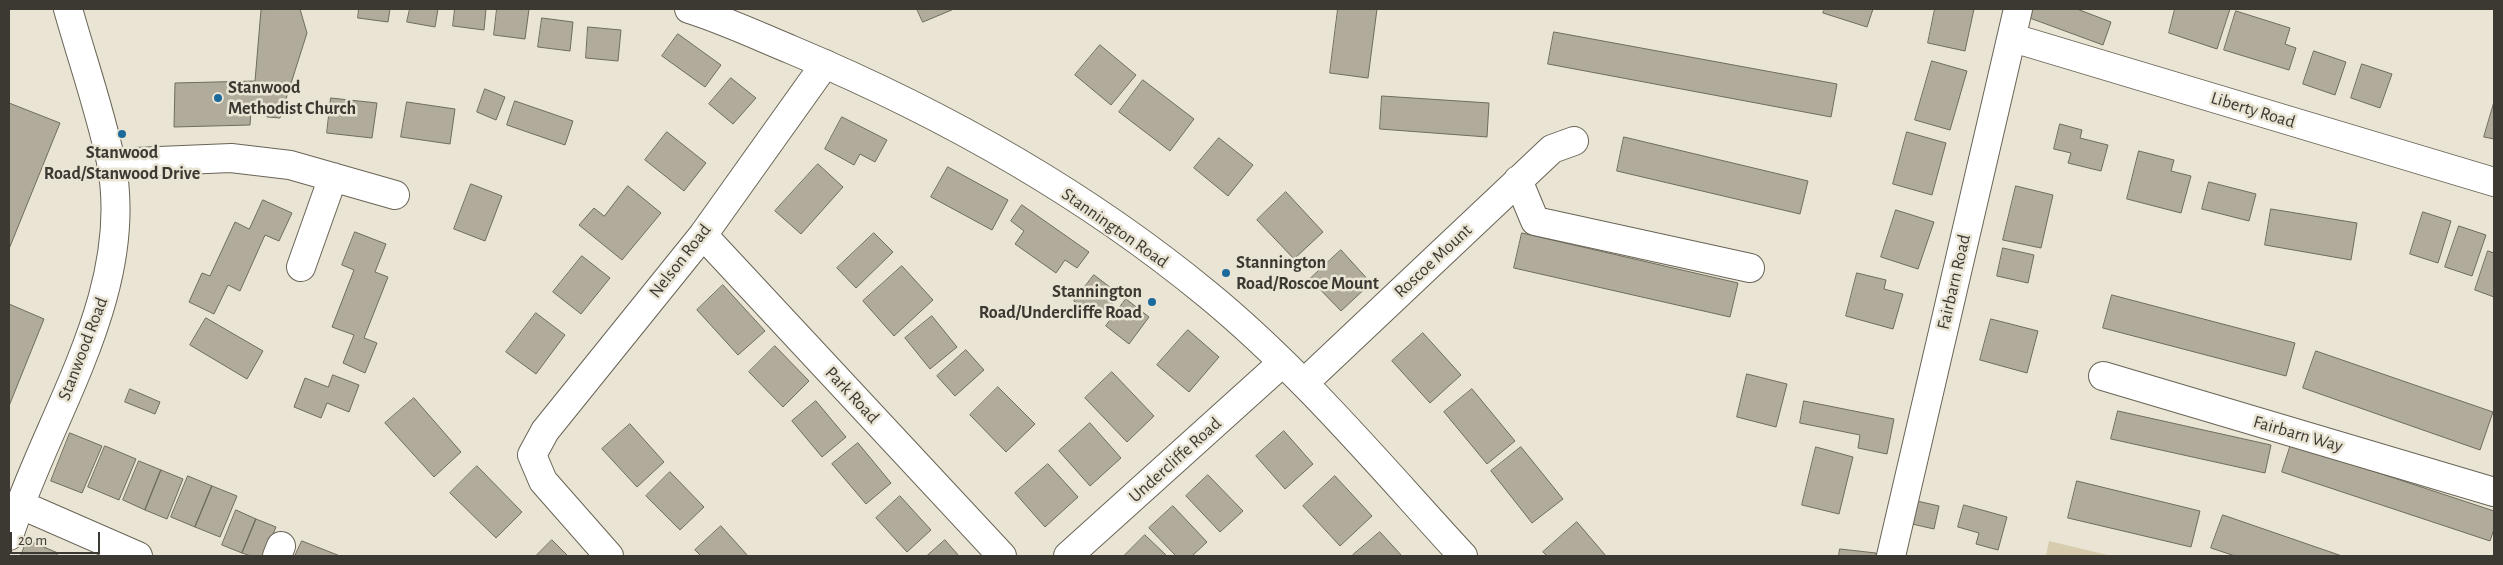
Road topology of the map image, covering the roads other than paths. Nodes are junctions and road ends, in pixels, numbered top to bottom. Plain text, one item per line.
1 (68, 9) edge
2 (689, 9) edge
3 (2018, 9) edge
4 (2013, 38) junction
5 (825, 64) junction
6 (1574, 140) dead end
7 (111, 163) junction
8 (334, 177) junction
9 (1518, 180) junction
10 (2494, 182) edge
11 (396, 195) dead end
12 (703, 235) junction
13 (301, 267) dead end
14 (1750, 268) dead end
15 (1282, 363) junction
16 (2103, 376) dead end
17 (1304, 383) junction
18 (2494, 492) edge
19 (19, 504) junction
20 (9, 536) edge
21 (138, 556) edge
22 (609, 556) edge
23 (1002, 556) edge
24 (1068, 556) edge
25 (1463, 556) edge
26 (1891, 556) edge

1 - 7 street, Stanwood Road
2 - 5 street, Stannington Road
3 - 4 street, Fairbarn Road
4 - 10 street, Liberty Road
4 - 26 street, Fairbarn Road
5 - 12 street, Nelson Road
5 - 15 street, Stannington Road
6 - 9 street, Roscoe Mount
7 - 8 street
7 - 19 street, Stanwood Road
8 - 11 street
8 - 13 street
9 - 14 street
9 - 17 street, Roscoe Mount
12 - 22 street, Nelson Road
12 - 23 street, Park Road
15 - 17 street, Stannington Road
15 - 24 street, Undercliffe Road
16 - 18 street, Fairbarn Way
17 - 25 street, Stannington Road
19 - 20 street, Stanwood Road
19 - 21 street

